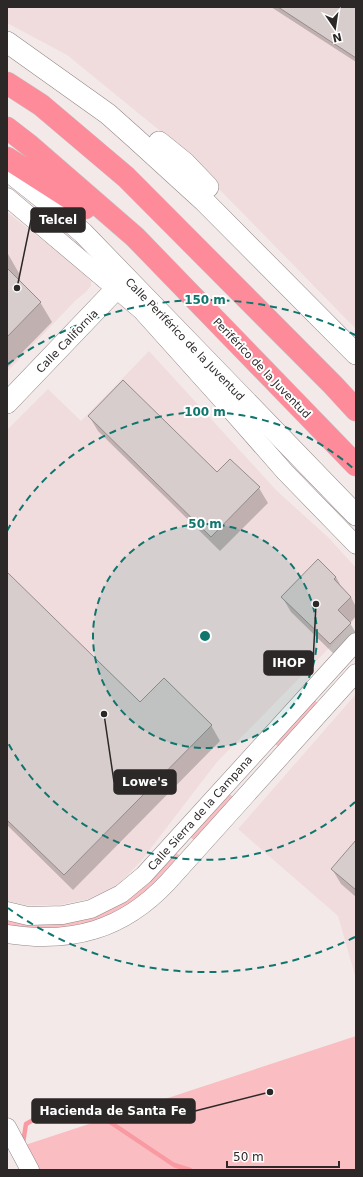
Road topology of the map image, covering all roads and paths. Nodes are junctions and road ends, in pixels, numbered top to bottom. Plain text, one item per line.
1 (7, 37) edge
2 (7, 42) edge
3 (7, 83) edge
4 (7, 128) edge
5 (7, 158) edge
6 (7, 170) edge
7 (7, 197) edge
8 (131, 234) junction
9 (122, 284) junction
10 (356, 337) edge
11 (356, 354) edge
12 (7, 403) edge
13 (356, 410) edge
14 (356, 465) edge
15 (356, 515) edge
16 (356, 545) edge
17 (356, 642) edge
18 (356, 673) edge
19 (318, 684) junction
20 (334, 697) junction
21 (177, 840) junction
22 (195, 853) junction
23 (7, 911) edge
24 (7, 934) edge
25 (7, 1128) edge
26 (12, 1148) edge
27 (30, 1170) edge

1 - 10 main road
2 - 11 main road
3 - 13 highway
4 - 8 highway, Periférico de la Juventud
5 - 8 highway
6 - 9 main road, Calle Periférico de la Juventud
7 - 9 street
8 - 14 highway, Periférico de la Juventud
9 - 12 main road, Calle California
9 - 15 main road, Calle Periférico de la Juventud
9 - 16 street
17 - 19 street, Calle Sierra de la Campana
18 - 20 street, Calle Sierra de la Campana
19 - 20 street
19 - 21 street, Calle Sierra de la Campana
20 - 22 street, Calle Sierra de la Campana
21 - 22 street
21 - 23 street, Calle Sierra de la Campana
22 - 24 street, Calle Sierra de la Campana
25 - 26 street
26 - 27 street

